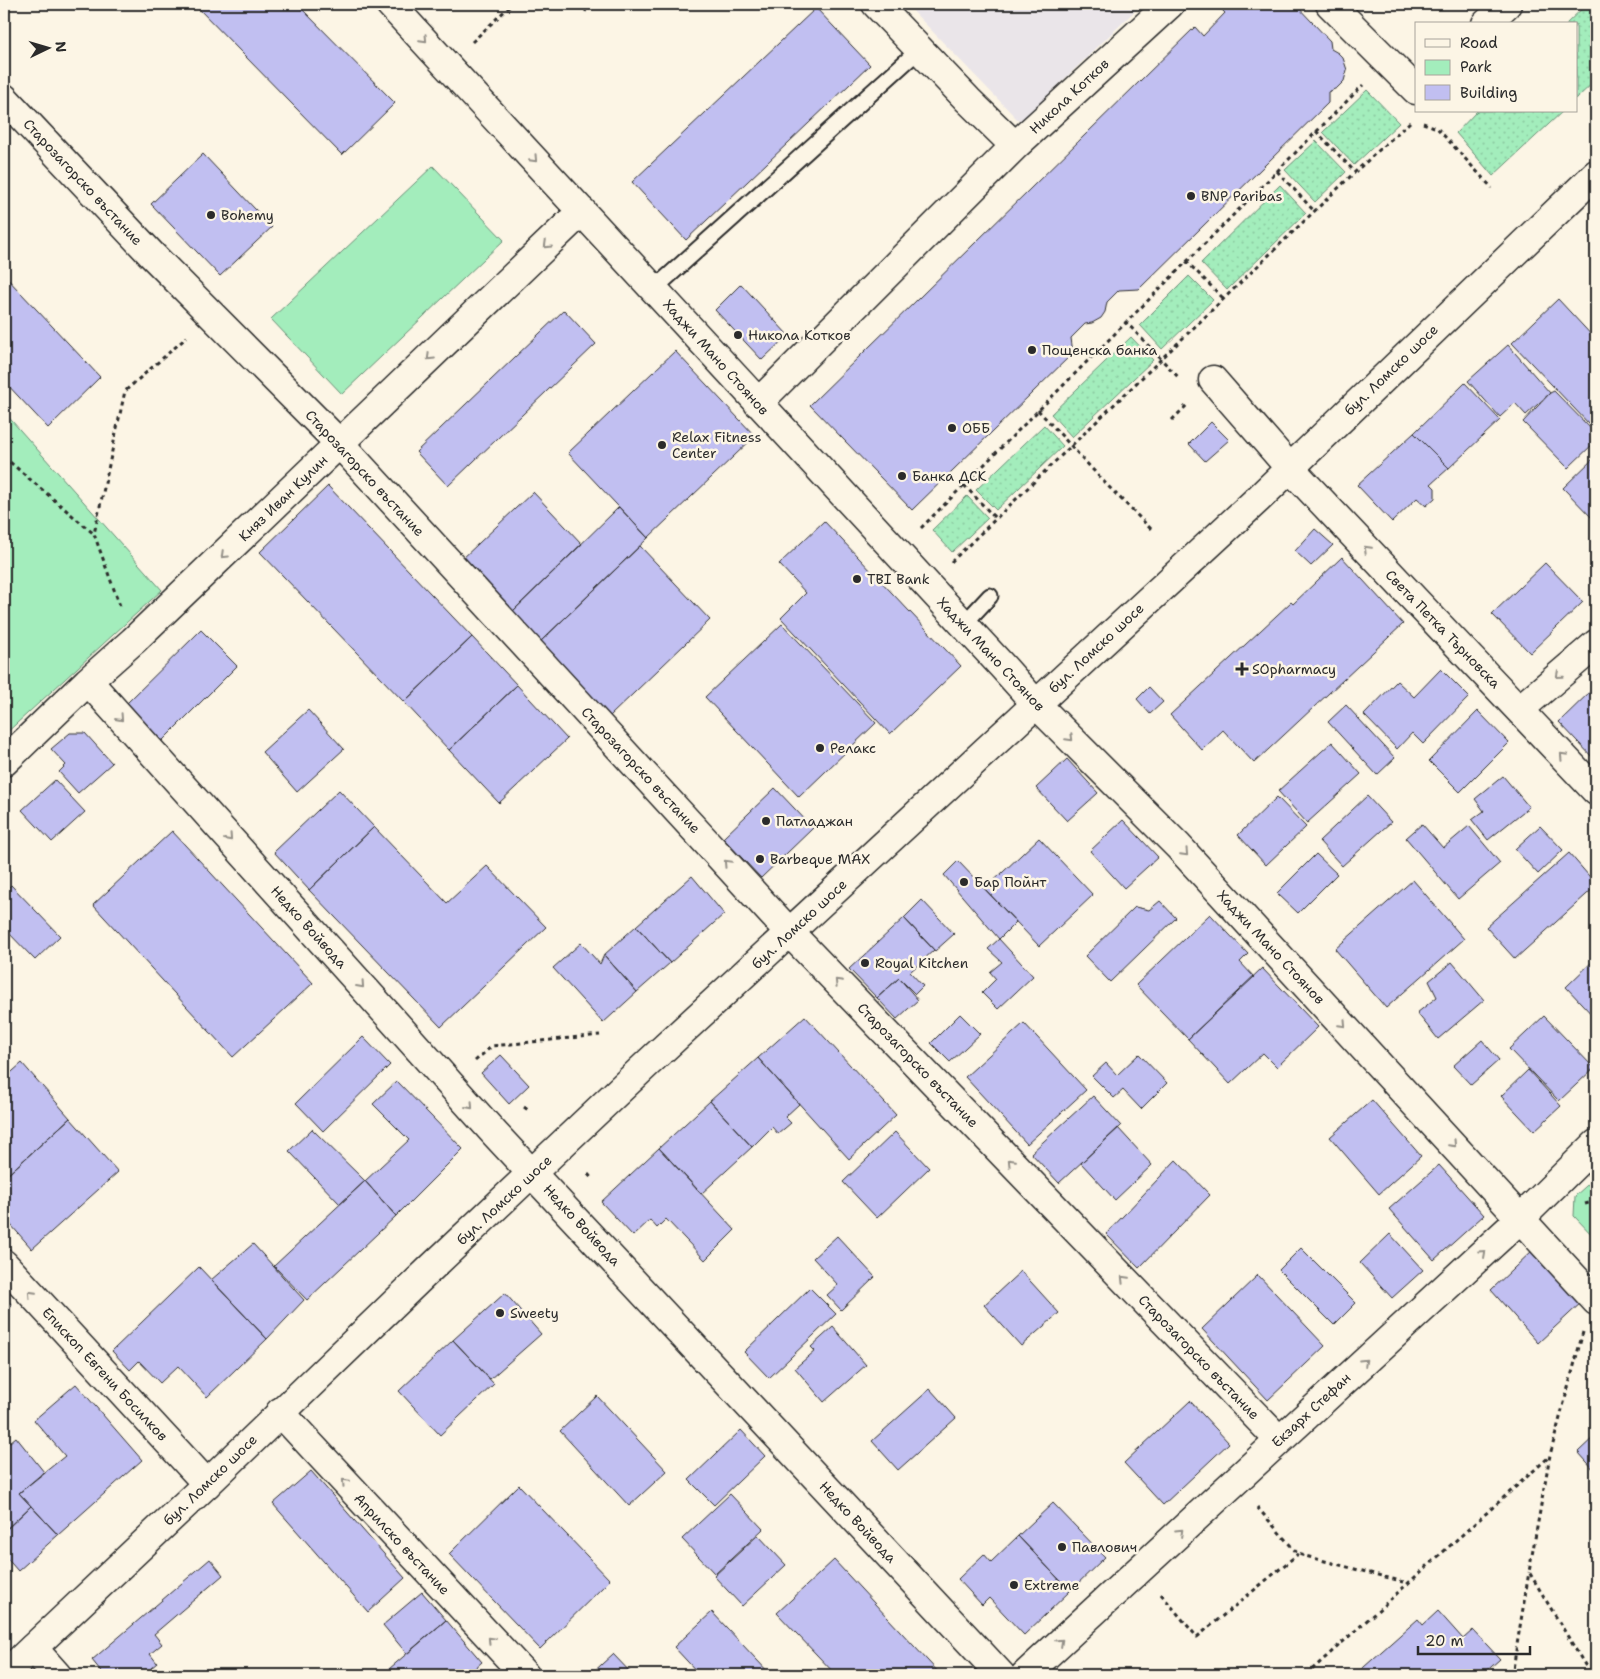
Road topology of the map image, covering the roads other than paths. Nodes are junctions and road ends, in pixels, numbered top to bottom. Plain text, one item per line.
1 (390, 4) edge
2 (876, 4) edge
3 (1170, 4) edge
4 (1330, 4) edge
5 (1507, 4) edge
6 (1488, 22) edge
7 (920, 49) junction
8 (1415, 89) edge
9 (4, 98) edge
10 (1015, 146) junction
11 (1596, 174) edge
12 (582, 211) junction
13 (654, 289) junction
14 (1213, 380) dead end
15 (758, 403) junction
16 (340, 444) junction
17 (1289, 467) junction
18 (990, 596) dead end
19 (963, 625) junction
20 (1596, 644) edge
21 (88, 681) junction
22 (1036, 704) junction
23 (1520, 709) junction
24 (4, 762) edge
25 (1596, 791) edge
26 (790, 932) junction
27 (1596, 1144) edge
28 (533, 1173) junction
29 (1521, 1218) junction
30 (4, 1264) edge
31 (1594, 1298) edge
32 (280, 1412) junction
33 (1279, 1440) junction
34 (207, 1484) junction
35 (33, 1648) junction
36 (4, 1675) edge
37 (57, 1675) edge
38 (525, 1675) edge
39 (1002, 1675) edge
40 (1025, 1675) edge

1 -> 12 street, Хаджи Мано Стоянов
2 - 7 street
3 - 10 street, Никола Котков
4 - 8 street
5 - 6 street
7 - 10 street
7 - 13 lane
9 - 16 street, Старозагорско въстание
10 - 15 street, Никола Котков
11 - 17 street, бул. Ломско шосе
12 - 13 street, Хаджи Мано Стоянов
12 -> 16 street, Княз Иван Кулин
13 - 15 street, Хаджи Мано Стоянов
14 - 17 street, Света Петка Търновска
15 - 19 street, Хаджи Мано Стоянов
16 -> 21 street, Княз Иван Кулин
26 -> 16 street, Старозагорско въстание
17 - 22 street, бул. Ломско шосе
23 -> 17 street, Света Петка Търновска
18 - 19 lane
19 - 22 street, Хаджи Мано Стоянов
20 -> 23 street
21 - 24 street, Княз Иван Кулин
21 -> 28 street, Недко Войвода
22 - 26 street, бул. Ломско шосе
22 -> 29 street, Хаджи Мано Стоянов
25 -> 23 street, Света Петка Търновска
26 - 28 street, бул. Ломско шосе
33 -> 26 street, Старозагорско въстание
27 - 29 street, Екзарх Стефан
28 - 32 street, бул. Ломско шосе
28 - 39 street, Недко Войвода
29 - 31 street, Хаджи Мано Стоянов
33 -> 29 street, Екзарх Стефан
34 -> 30 street, Епископ Евгени Босилков
32 - 34 street, бул. Ломско шосе
38 -> 32 street, Априлско въстание
40 -> 33 street, Екзарх Стефан
34 - 35 street, бул. Ломско шосе
35 - 36 street, бул. Ломско шосе
35 - 37 street

